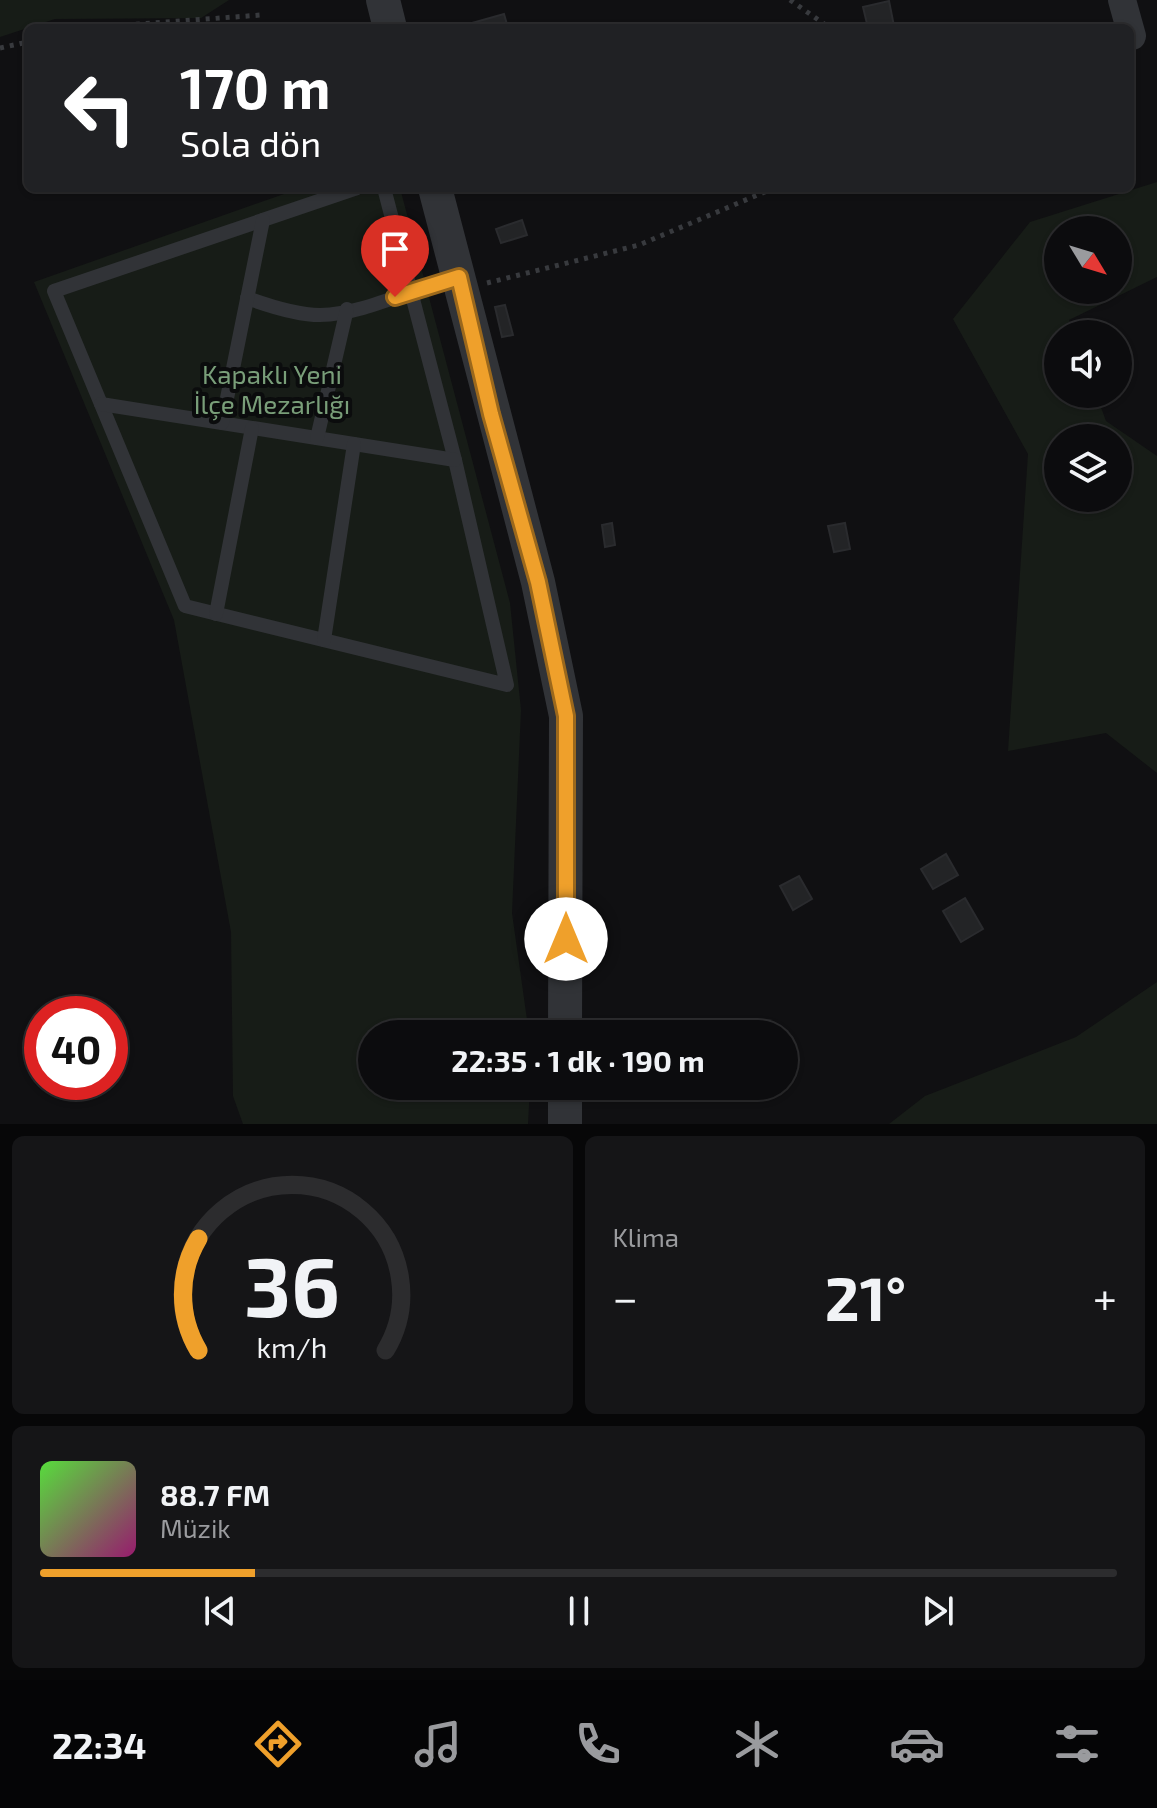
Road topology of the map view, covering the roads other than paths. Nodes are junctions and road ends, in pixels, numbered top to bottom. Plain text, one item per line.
1 (383, 0) edge
2 (1122, 0) edge
3 (389, 24) edge
4 (1129, 24) edge
5 (345, 192) edge
6 (385, 192) edge
7 (436, 192) edge
8 (263, 220) junction
9 (460, 283) junction
10 (411, 290) junction
11 (247, 298) junction
12 (347, 309) junction
13 (101, 404) junction
14 (222, 423) junction
15 (252, 428) junction
16 (317, 438) junction
17 (354, 444) junction
18 (455, 460) junction
19 (216, 614) junction
20 (324, 640) junction
21 (565, 1020) edge
22 (565, 1100) edge
23 (565, 1124) edge

1 - 3 street
2 - 4 street
5 - 8 lane
6 - 10 lane
7 - 9 street
8 - 11 lane
8 - 13 lane
9 - 10 lane
9 - 21 street
10 - 12 lane
10 - 18 lane
11 - 12 lane
11 - 14 lane
12 - 16 lane
13 - 14 lane
13 - 19 lane
14 - 15 lane
15 - 16 lane
15 - 19 lane
16 - 17 lane
17 - 18 lane
17 - 20 lane
18 - 20 lane
19 - 20 lane
22 - 23 street

